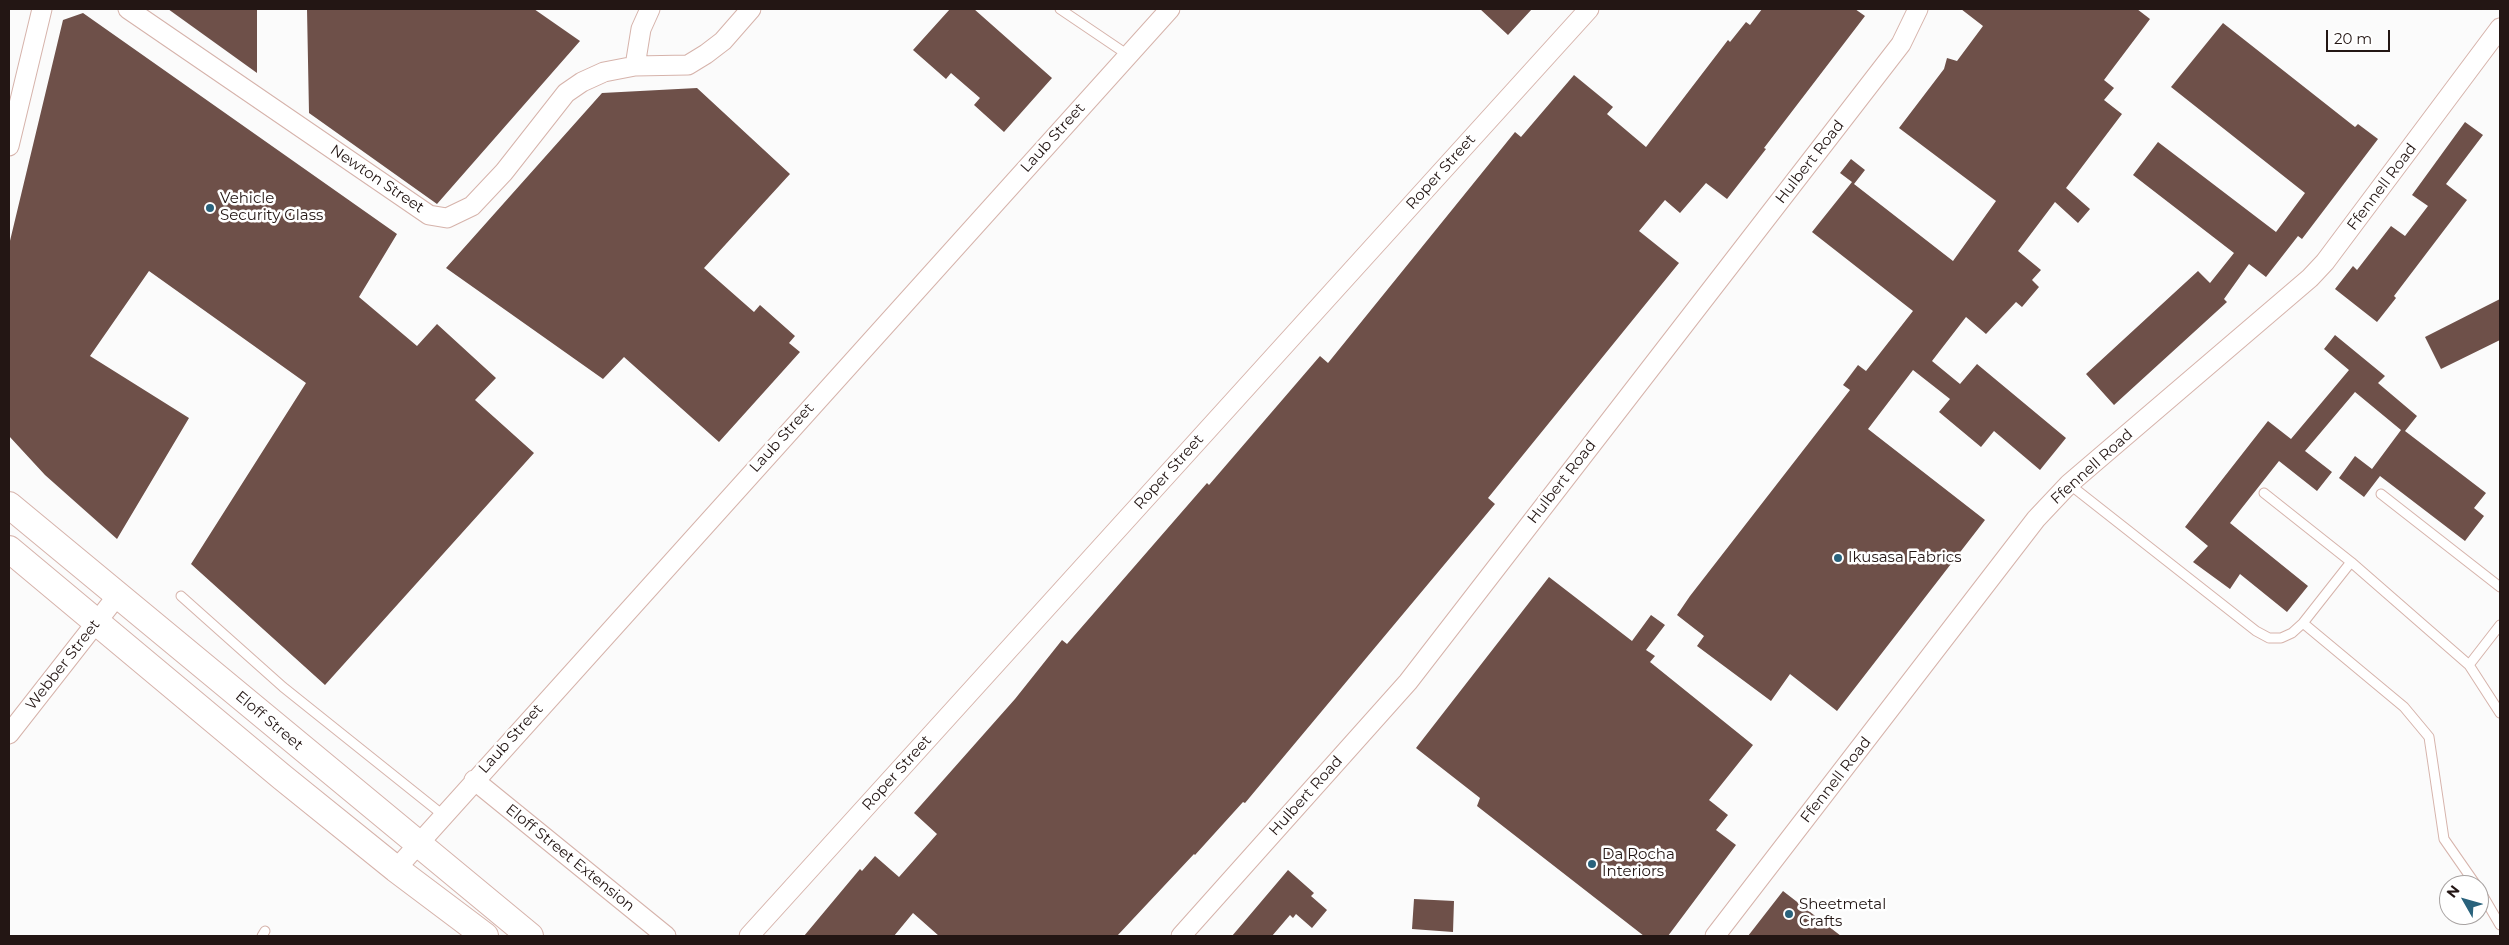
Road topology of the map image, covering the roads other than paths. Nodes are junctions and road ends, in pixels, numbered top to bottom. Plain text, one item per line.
1 (42, 9) edge
2 (128, 9) edge
3 (650, 9) edge
4 (751, 9) edge
5 (1060, 9) edge
6 (1170, 9) edge
7 (1589, 9) edge
8 (1918, 9) edge
9 (2500, 28) edge
10 (1128, 55) junction
11 (635, 66) junction
12 (9, 146) edge
13 (2069, 484) junction
14 (2264, 493) dead end
15 (2380, 494) dead end
16 (9, 505) edge
17 (9, 549) edge
18 (2351, 562) junction
19 (2500, 587) edge
20 (117, 596) junction
21 (181, 596) dead end
22 (97, 620) junction
23 (2303, 624) junction
24 (2500, 624) edge
25 (2469, 665) junction
26 (2500, 713) edge
27 (9, 734) edge
28 (474, 780) junction
29 (443, 815) junction
30 (417, 844) junction
31 (396, 869) junction
32 (2469, 875) edge
33 (2489, 906) edge
34 (2500, 924) edge
35 (485, 936) edge
36 (530, 936) edge
37 (666, 936) edge
38 (749, 936) edge
39 (1181, 936) edge
40 (1715, 936) edge

1 - 12 street
2 - 11 street, Newton Street
3 - 11 street
4 - 11 street, Newton Street
5 - 10 lane
6 - 10 street, Laub Street
7 - 38 street, Roper Street
8 - 39 street, Hulbert Road
9 - 13 street, Ffennell Road
10 - 28 street, Laub Street
13 - 23 lane
13 - 40 street, Ffennell Road
14 - 18 lane
15 - 19 lane
16 - 20 street, Eloff Street
17 - 22 street
18 - 23 lane
18 - 25 lane
20 - 22 street, Webber Street
20 - 30 street, Eloff Street
21 - 29 lane
22 - 27 street, Webber Street
22 - 31 street
23 - 32 lane
24 - 25 lane
25 - 26 lane
28 - 29 street, Laub Street
28 - 37 street, Eloff Street Extension
29 - 30 street, Laub Street
30 - 31 street, Laub Street
30 - 36 street, Eloff Street
31 - 35 street
33 - 34 lane

